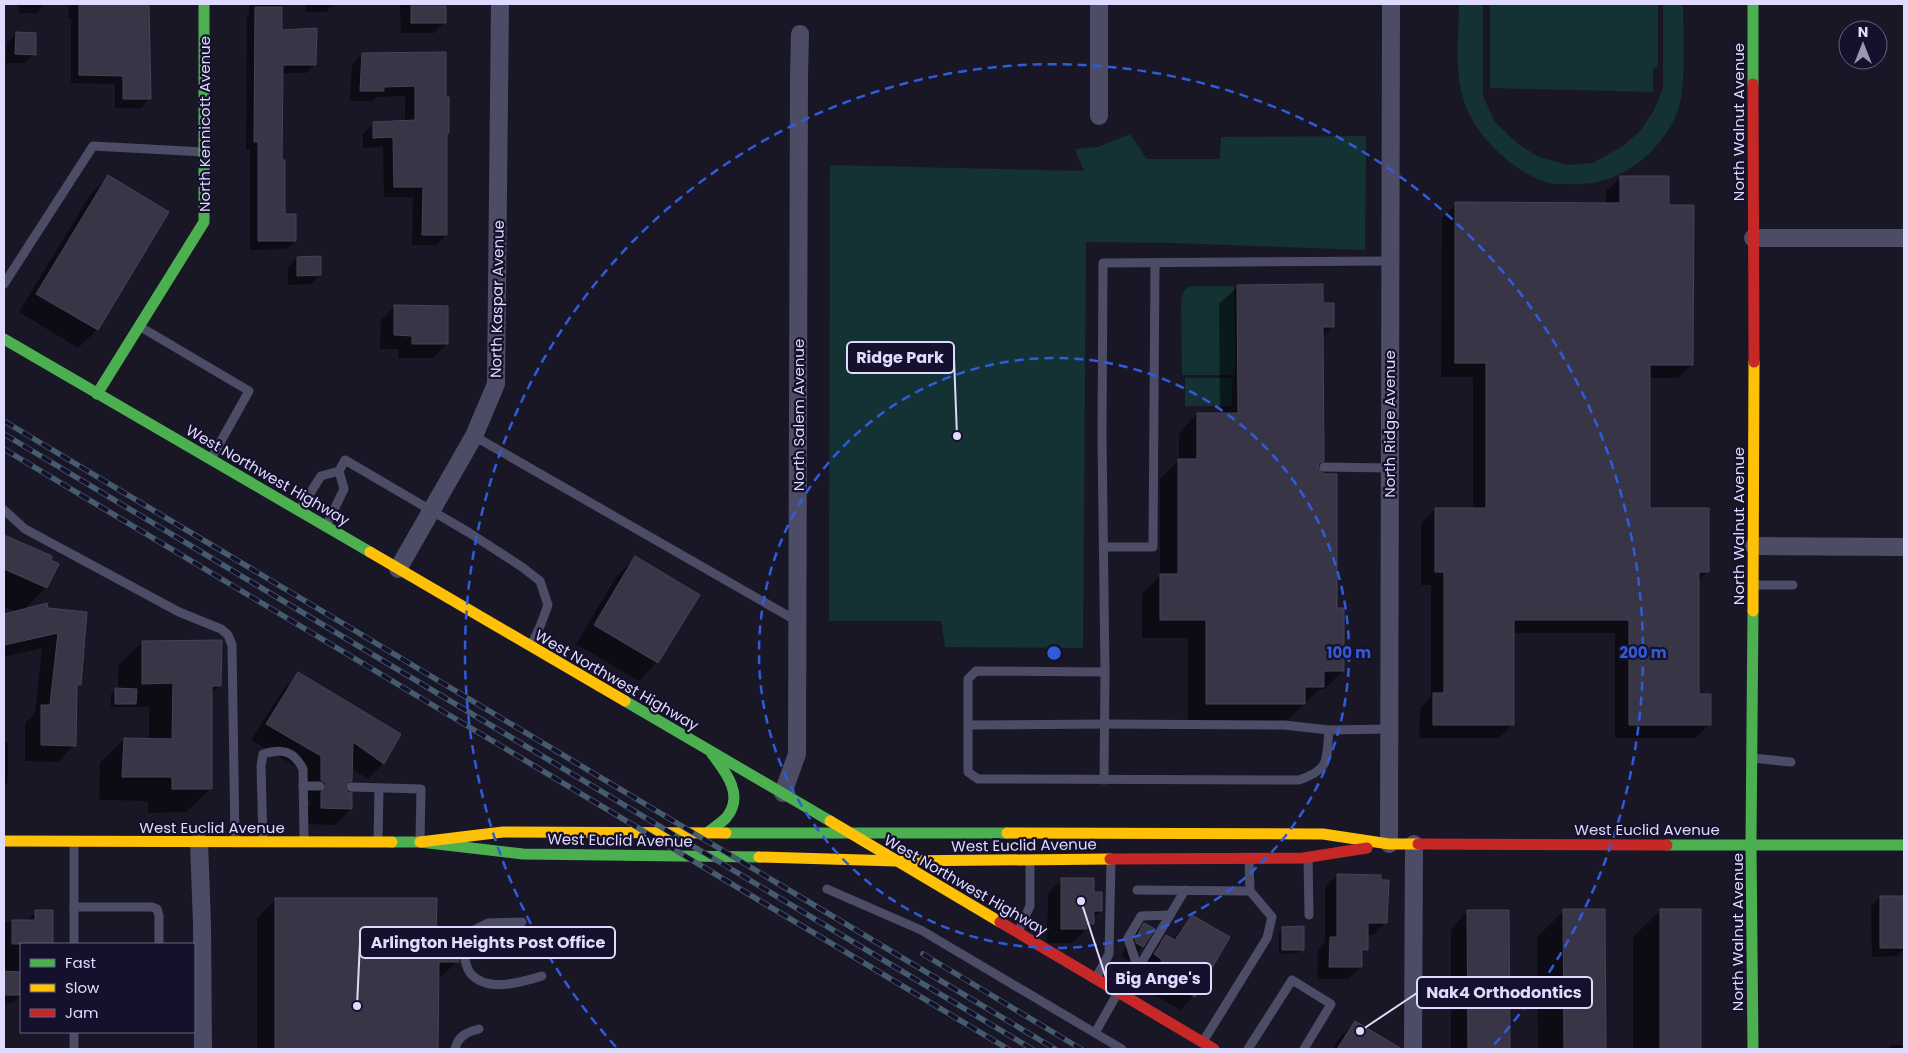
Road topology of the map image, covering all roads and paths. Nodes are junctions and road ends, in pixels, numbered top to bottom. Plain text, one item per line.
1 (204, 4) edge
2 (500, 4) edge
3 (1099, 4) edge
4 (1391, 4) edge
5 (1753, 4) edge
6 (800, 34) dead end
7 (1099, 116) dead end
8 (204, 152) junction
9 (1753, 238) junction
10 (1904, 238) edge
11 (1390, 261) junction
12 (1155, 263) junction
13 (4, 284) edge
14 (139, 326) junction
15 (4, 339) edge
16 (97, 394) junction
17 (474, 436) junction
18 (210, 460) junction
19 (1324, 467) dead end
20 (1390, 468) junction
21 (339, 471) junction
22 (4, 510) edge
23 (299, 510) junction
24 (431, 511) junction
25 (326, 526) junction
26 (1754, 546) junction
27 (1104, 547) junction
28 (1904, 547) edge
29 (398, 569) junction
30 (1753, 585) junction
31 (1792, 585) dead end
32 (798, 622) junction
33 (531, 646) junction
34 (1105, 672) junction
35 (1104, 724) junction
36 (968, 725) junction
37 (1389, 728) junction
38 (1329, 730) junction
39 (710, 751) junction
40 (1752, 758) junction
41 (1791, 762) dead end
42 (1104, 780) junction
43 (303, 786) junction
44 (320, 786) dead end
45 (351, 787) dead end
46 (379, 788) junction
47 (783, 793) junction
48 (846, 832) junction
49 (707, 833) junction
50 (4, 841) edge
51 (74, 841) junction
52 (199, 842) junction
53 (235, 842) junction
54 (263, 842) junction
55 (304, 842) junction
56 (378, 842) junction
57 (420, 842) junction
58 (1389, 844) junction
59 (1414, 844) junction
60 (1751, 844) junction
61 (1904, 845) edge
62 (1308, 857) junction
63 (1249, 858) junction
64 (1111, 859) junction
65 (1030, 860) junction
66 (896, 861) junction
67 (827, 889) dead end
68 (1137, 890) dead end
69 (1184, 890) junction
70 (1250, 891) junction
71 (74, 906) junction
72 (1170, 915) junction
73 (1309, 915) dead end
74 (522, 922) dead end
75 (1018, 932) junction
76 (74, 943) edge
77 (159, 943) edge
78 (198, 965) edge
79 (1138, 969) junction
80 (542, 976) dead end
81 (1096, 978) junction
82 (1121, 993) junction
83 (478, 1029) dead end
84 (74, 1033) edge
85 (1095, 1034) junction
86 (1203, 1043) junction
87 (74, 1049) edge
88 (203, 1049) edge
89 (455, 1049) edge
90 (1122, 1049) edge
91 (1214, 1049) edge
92 (1248, 1049) edge
93 (1304, 1049) edge
94 (1413, 1049) edge
95 (1752, 1049) edge

1 - 8 street, North Kennicott Avenue
2 - 17 street, North Kaspar Avenue
3 - 7 street
4 - 11 street, North Ridge Avenue
5 - 9 street, North Walnut Avenue
6 - 32 street, North Salem Avenue
8 - 13 lane
8 - 14 street, North Kennicott Avenue
9 - 10 street
9 - 26 street, North Walnut Avenue
11 - 12 lane
11 - 20 street, North Ridge Avenue
12 - 27 lane
12 - 27 lane
14 - 16 street, North Kennicott Avenue
14 - 18 lane
15 - 16 street, West Northwest Highway
16 - 18 street, West Northwest Highway
17 - 24 street, North Kaspar Avenue
17 - 32 lane
18 - 23 street, West Northwest Highway
19 - 20 lane
20 - 37 street, North Ridge Avenue
21 - 23 lane
21 - 24 lane
21 - 25 lane
22 - 53 lane
23 - 25 street, West Northwest Highway
24 - 29 street, North Kaspar Avenue
24 - 33 lane
25 - 29 street, West Northwest Highway
26 - 28 street
26 - 30 street, North Walnut Avenue
27 - 34 lane
29 - 33 street, West Northwest Highway
30 - 31 lane
30 - 40 street, North Walnut Avenue
32 - 47 street, North Salem Avenue
33 - 39 street, West Northwest Highway
34 - 35 lane
34 - 36 lane
35 - 36 lane
35 - 38 lane
35 - 42 lane
36 - 42 lane
37 - 38 lane
37 - 58 street, North Ridge Avenue
38 - 42 lane
39 - 47 street, West Northwest Highway
39 - 49 street
40 - 41 lane
40 - 60 street, North Walnut Avenue
43 - 44 lane
43 - 54 lane
43 - 55 lane
45 - 46 lane
46 - 56 lane
46 - 57 lane
47 - 48 street, West Northwest Highway
48 - 49 street, West Euclid Avenue
48 - 58 street, West Euclid Avenue
48 - 66 street, West Northwest Highway
49 - 57 street, West Euclid Avenue
50 - 51 street, West Euclid Avenue
51 - 52 street, West Euclid Avenue
51 - 71 lane
52 - 53 street, West Euclid Avenue
52 - 78 street
53 - 54 street, West Euclid Avenue
54 - 55 street, West Euclid Avenue
55 - 56 street, West Euclid Avenue
56 - 57 street, West Euclid Avenue
57 - 66 street, West Euclid Avenue
58 - 59 street, West Euclid Avenue
58 - 62 street, West Euclid Avenue
59 - 60 street, West Euclid Avenue
59 - 94 street
60 - 61 street, West Euclid Avenue
60 - 95 street, North Walnut Avenue
62 - 63 street, West Euclid Avenue
62 - 73 lane
63 - 64 street, West Euclid Avenue
63 - 70 lane
64 - 65 street, West Euclid Avenue
64 - 81 lane
65 - 66 street, West Euclid Avenue
65 - 75 lane
66 - 75 street, West Northwest Highway
67 - 85 lane
68 - 69 lane
69 - 70 lane
69 - 72 lane
70 - 86 lane
71 - 76 lane
71 - 77 lane
72 - 79 lane
72 - 79 lane
74 - 80 lane
75 - 81 street, West Northwest Highway
78 - 88 street
79 - 82 lane
81 - 82 street, West Northwest Highway
82 - 85 lane
82 - 86 street, West Northwest Highway
83 - 89 lane
84 - 87 lane
85 - 90 lane
86 - 91 street, West Northwest Highway
92 - 93 lane

